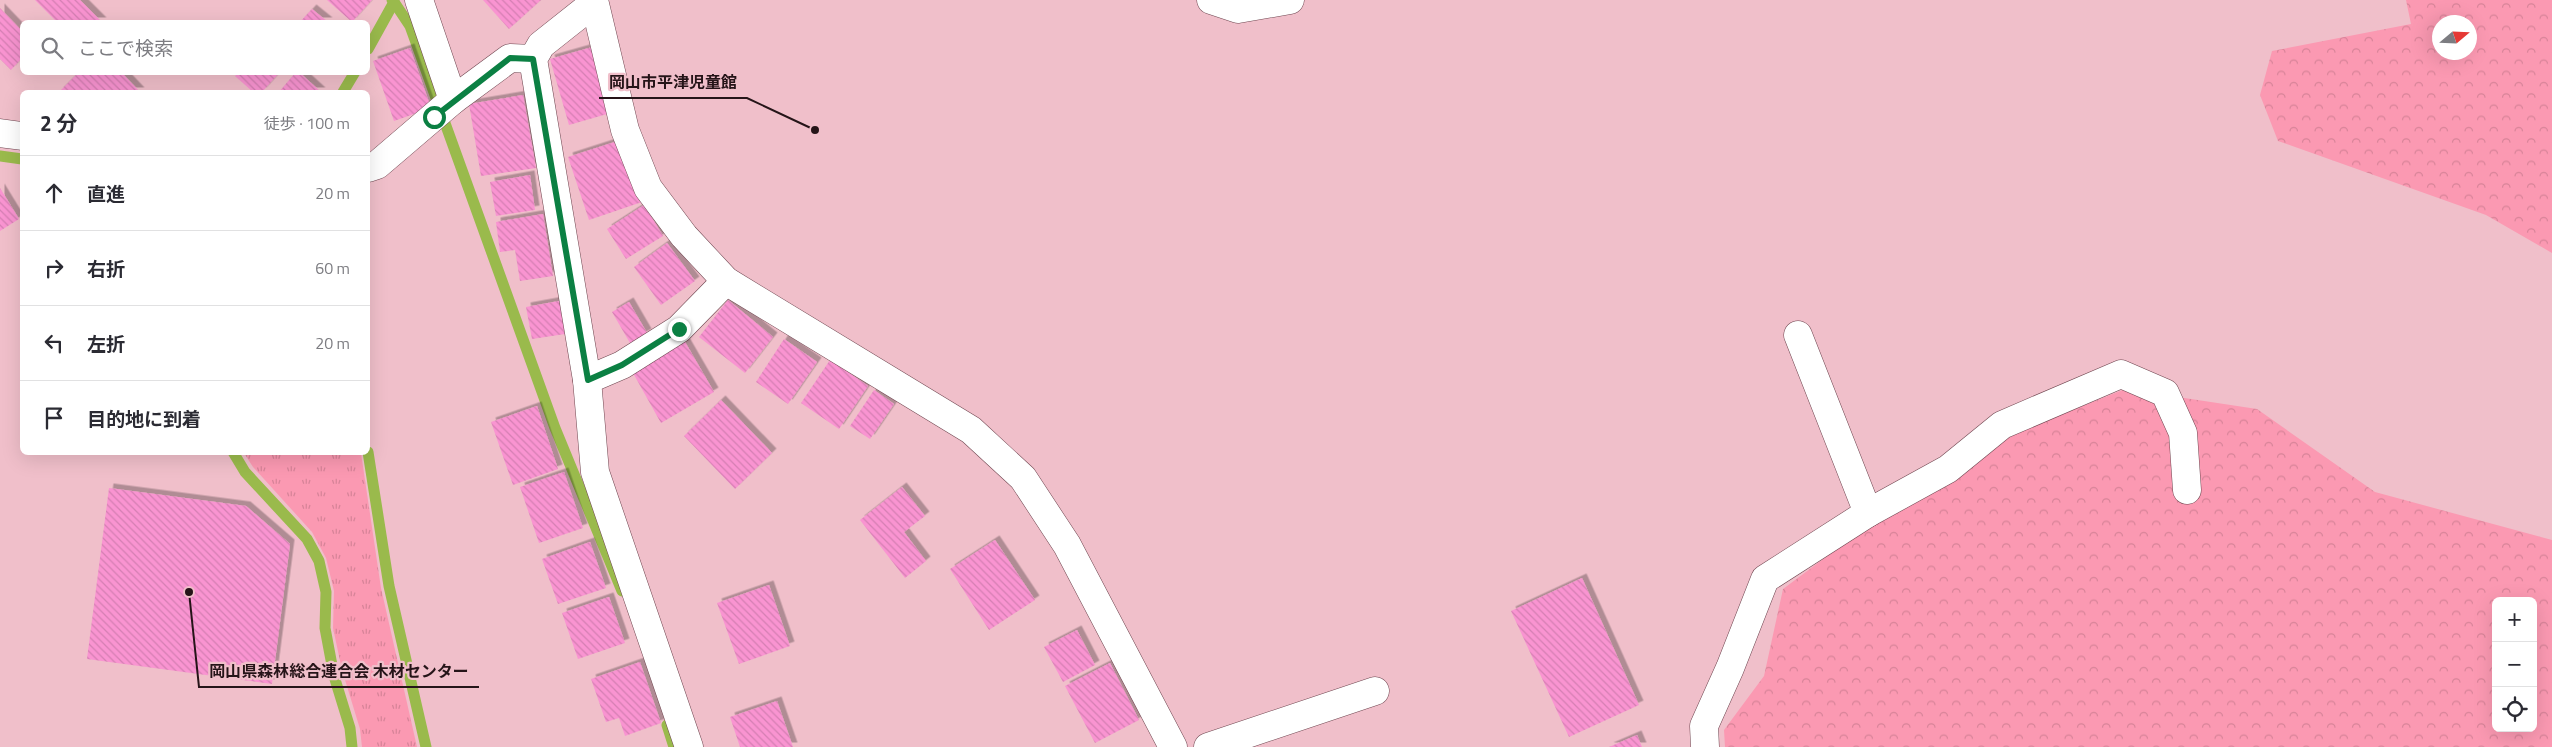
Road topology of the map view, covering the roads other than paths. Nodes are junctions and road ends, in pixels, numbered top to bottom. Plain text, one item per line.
1 (419, 0) edge
2 (1211, 0) edge
3 (1290, 0) edge
4 (594, 2) edge
5 (533, 59) junction
6 (445, 108) junction
7 (0, 134) edge
8 (20, 136) edge
9 (370, 167) edge
10 (726, 281) junction
11 (1798, 335) dead end
12 (588, 380) junction
13 (2187, 490) dead end
14 (1868, 513) junction
15 (1375, 691) dead end
16 (689, 747) edge
17 (1173, 747) edge
18 (1208, 747) edge
19 (1705, 747) edge

1 - 6 street
2 - 3 street
4 - 5 street
4 - 10 street
5 - 6 street
5 - 12 street
6 - 9 street
7 - 8 street
10 - 12 street
10 - 17 street
11 - 14 street
12 - 16 street
13 - 14 street
14 - 19 street
15 - 18 street

